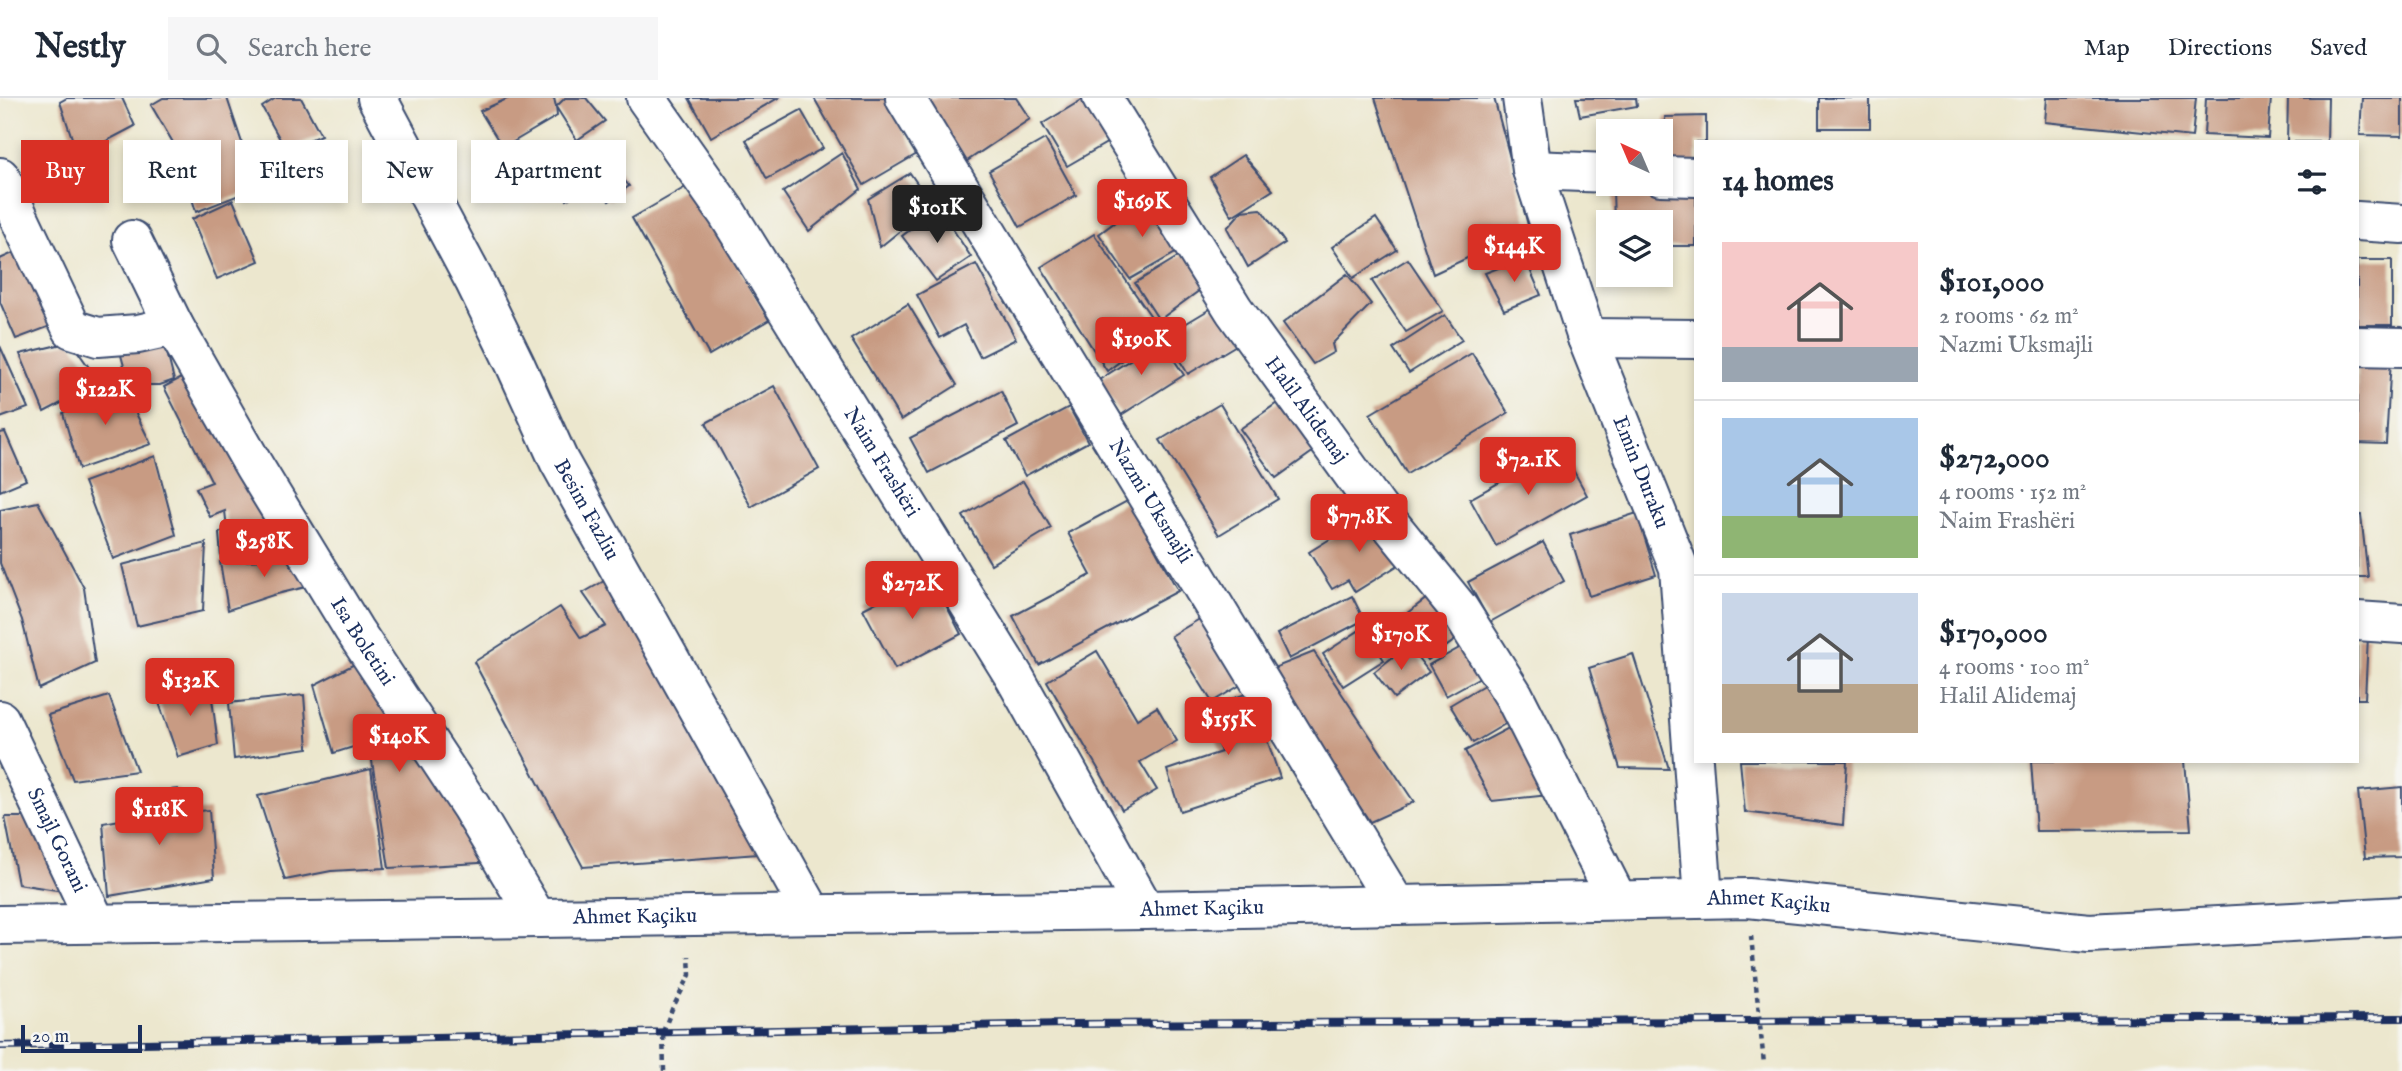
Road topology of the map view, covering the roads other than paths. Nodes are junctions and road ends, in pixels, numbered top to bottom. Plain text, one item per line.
1 (377, 98) edge
2 (646, 98) edge
3 (905, 98) edge
4 (1102, 98) edge
5 (1522, 98) edge
6 (1532, 170) junction
7 (1596, 173) edge
8 (1673, 176) edge
9 (0, 177) edge
10 (1694, 177) edge
11 (2359, 221) edge
12 (2402, 224) edge
13 (132, 240) dead end
14 (174, 326) junction
15 (1587, 338) junction
16 (1694, 340) edge
17 (2359, 346) edge
18 (2402, 346) edge
19 (1687, 569) edge
20 (2359, 621) edge
21 (2402, 624) edge
22 (1694, 713) edge
23 (0, 720) edge
24 (1696, 763) edge
25 (1703, 898) junction
26 (1617, 899) junction
27 (1396, 905) junction
28 (1144, 910) junction
29 (811, 913) junction
30 (2402, 916) edge
31 (537, 918) junction
32 (96, 923) junction
33 (0, 925) edge

1 - 29 street, Besim Fazliu
2 - 28 street, Naim Frashëri
3 - 27 street, Nazmi Uksmajli
4 - 26 street, Halil Alidemaj
5 - 6 street, Emin Duraku
6 - 7 street
6 - 15 street, Emin Duraku
8 - 10 street
9 - 14 street
11 - 12 street
13 - 14 street, Isa Boletini
14 - 31 street, Isa Boletini
15 - 16 street
15 - 19 street, Emin Duraku
17 - 18 street
19 - 22 street, Emin Duraku
20 - 21 street
23 - 32 street, Smajl Gorani
24 - 25 street, Emin Duraku
25 - 26 street, Ahmet Kaçiku
25 - 30 street, Ahmet Kaçiku
26 - 27 street, Ahmet Kaçiku
27 - 28 street, Ahmet Kaçiku
28 - 29 street, Ahmet Kaçiku
29 - 31 street, Ahmet Kaçiku
31 - 32 street, Ahmet Kaçiku
32 - 33 street, Ahmet Kaçiku

